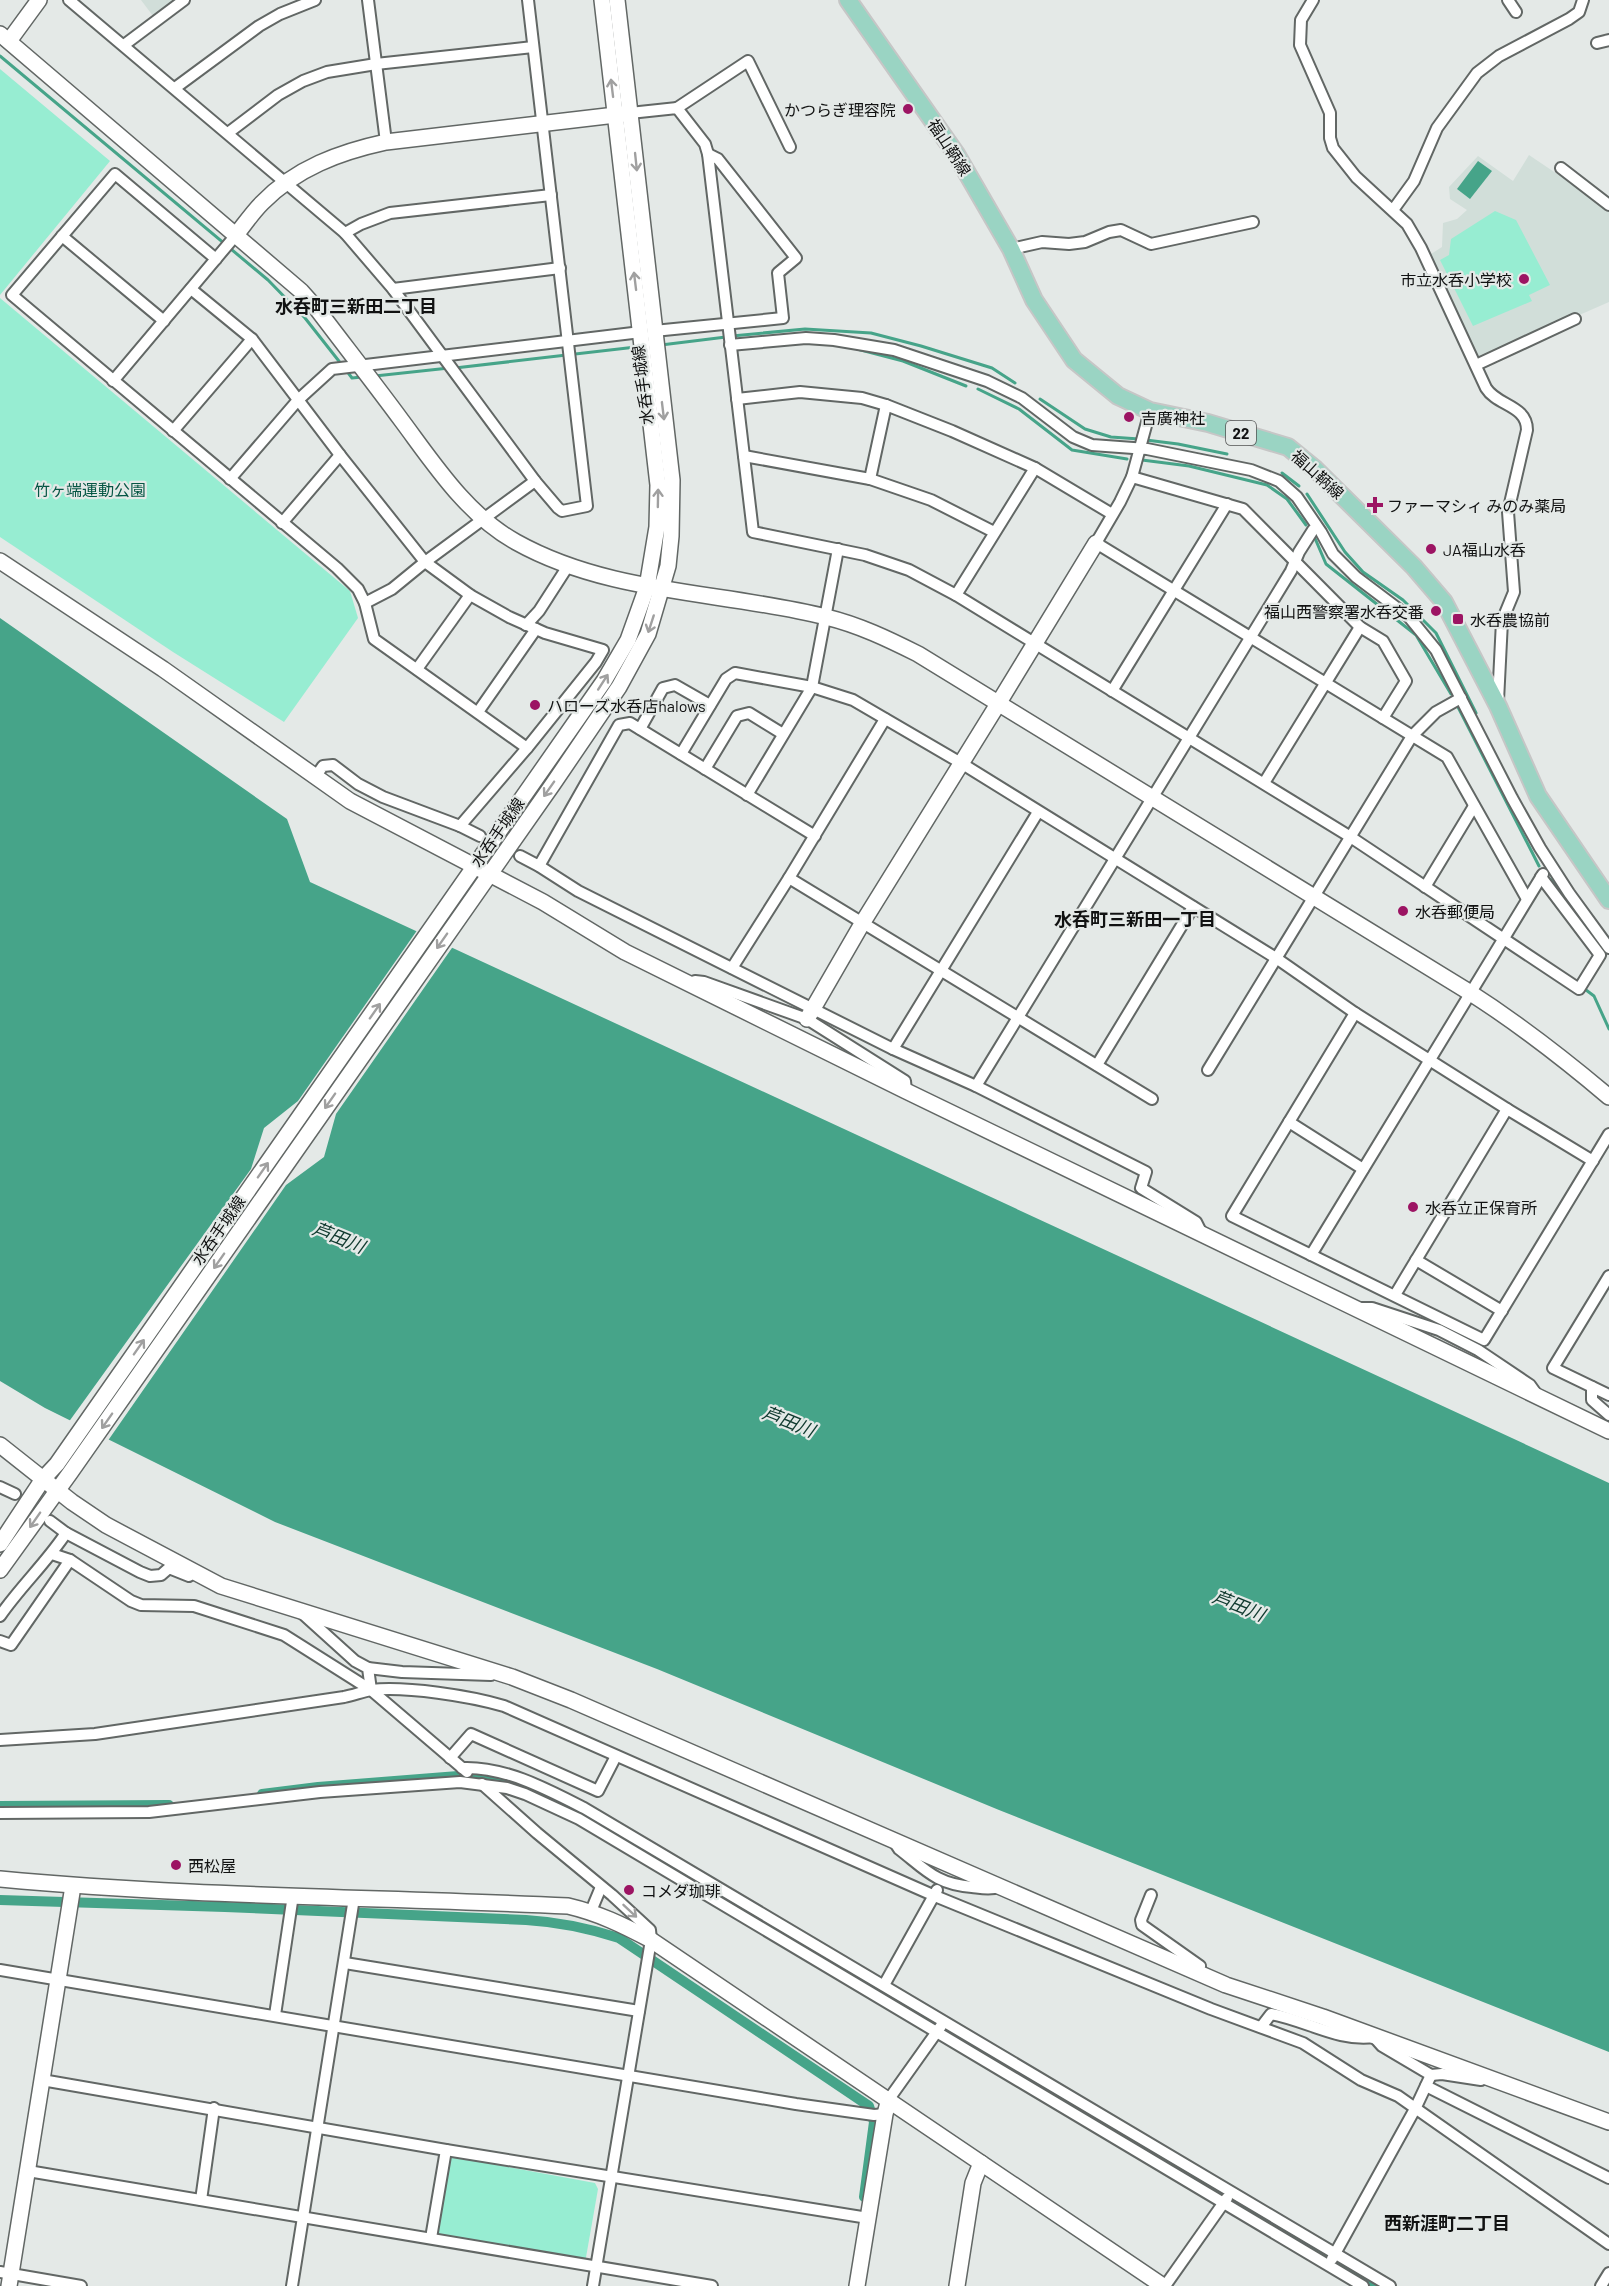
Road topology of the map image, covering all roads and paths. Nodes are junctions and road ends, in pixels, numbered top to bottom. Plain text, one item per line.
1 (39, 0) edge
2 (69, 0) edge
3 (184, 0) edge
4 (315, 0) edge
5 (369, 0) edge
6 (528, 0) edge
7 (602, 0) edge
8 (617, 0) edge
9 (848, 0) edge
10 (1313, 0) edge
11 (1508, 0) edge
12 (1583, 0) edge
13 (1516, 12) dead end
14 (4, 38) edge
15 (1609, 40) edge
16 (1597, 43) dead end
17 (124, 45) junction
18 (533, 46) junction
19 (376, 64) junction
20 (175, 88) junction
21 (677, 108) junction
22 (623, 114) junction
23 (543, 122) junction
24 (228, 133) junction
25 (386, 142) junction
26 (790, 147) dead end
27 (708, 154) junction
28 (1561, 168) dead end
29 (285, 182) junction
30 (552, 195) junction
31 (1609, 205) edge
32 (1393, 210) junction
33 (1253, 222) dead end
34 (345, 233) junction
35 (62, 236) junction
36 (233, 239) junction
37 (1011, 249) junction
38 (219, 256) junction
39 (560, 268) junction
40 (191, 289) junction
41 (393, 289) junction
42 (1575, 319) dead end
43 (164, 321) junction
44 (728, 327) junction
45 (252, 339) junction
46 (649, 341) junction
47 (730, 344) junction
48 (570, 350) junction
49 (448, 364) junction
50 (1476, 365) junction
51 (359, 368) junction
52 (113, 381) junction
53 (737, 399) junction
54 (298, 400) junction
55 (886, 405) junction
56 (1150, 411) junction
57 (173, 431) junction
58 (1141, 443) junction
59 (340, 455) junction
60 (744, 456) junction
61 (1035, 468) junction
62 (1132, 477) junction
63 (230, 479) junction
64 (870, 479) junction
65 (535, 481) junction
66 (1227, 504) junction
67 (1112, 514) junction
68 (484, 519) junction
69 (282, 523) junction
70 (1313, 530) dead end
71 (994, 532) junction
72 (1096, 543) junction
73 (838, 549) junction
74 (0, 561) edge
75 (1295, 561) junction
76 (425, 562) junction
77 (568, 566) junction
78 (647, 587) junction
79 (663, 588) junction
80 (1174, 590) junction
81 (956, 595) junction
82 (470, 596) junction
83 (365, 603) junction
84 (825, 616) junction
85 (531, 627) junction
86 (1360, 627) junction
87 (1250, 637) junction
88 (1034, 643) junction
89 (417, 669) junction
90 (1326, 684) junction
91 (812, 687) junction
92 (1112, 691) junction
93 (1461, 698) junction
94 (998, 704) junction
95 (710, 705) junction
96 (1498, 706) junction
97 (478, 712) junction
98 (1383, 718) junction
99 (885, 719) junction
100 (640, 729) junction
101 (783, 734) junction
102 (1412, 736) junction
103 (1188, 737) junction
104 (527, 748) junction
105 (681, 754) junction
106 (961, 763) junction
107 (705, 769) junction
108 (316, 777) junction
109 (1264, 783) junction
110 (747, 795) junction
111 (1151, 798) junction
112 (1474, 806) junction
113 (1038, 812) junction
114 (460, 826) junction
115 (480, 836) dead end
116 (815, 836) junction
117 (1349, 836) junction
118 (1540, 848) junction
119 (520, 856) dead end
120 (1114, 858) junction
121 (475, 866) junction
122 (539, 866) junction
123 (490, 873) junction
124 (1544, 874) junction
125 (789, 878) junction
126 (1425, 887) junction
127 (469, 889) junction
128 (1569, 893) junction
129 (1312, 896) junction
130 (1527, 899) junction
131 (1609, 900) edge
132 (1193, 907) junction
133 (862, 922) junction
134 (1503, 939) junction
135 (1609, 948) edge
136 (1276, 958) junction
137 (732, 968) junction
138 (942, 971) junction
139 (687, 984) junction
140 (1469, 993) junction
141 (1355, 1013) junction
142 (809, 1014) junction
143 (1017, 1017) junction
144 (893, 1049) junction
145 (1430, 1059) junction
146 (1097, 1065) junction
147 (1208, 1070) dead end
148 (976, 1086) junction
149 (906, 1092) junction
150 (1609, 1096) edge
151 (1152, 1099) dead end
152 (1507, 1109) junction
153 (1288, 1122) junction
154 (1609, 1134) edge
155 (1593, 1161) junction
156 (1363, 1169) junction
157 (1202, 1234) junction
158 (1311, 1255) junction
159 (1416, 1260) junction
160 (1609, 1276) edge
161 (1395, 1295) junction
162 (1356, 1308) junction
163 (1502, 1311) junction
164 (1481, 1345) junction
165 (1592, 1387) junction
166 (1609, 1395) edge
167 (1539, 1397) junction
168 (1609, 1416) edge
169 (1609, 1431) edge
170 (0, 1445) edge
171 (43, 1479) junction
172 (0, 1487) edge
173 (57, 1489) junction
174 (15, 1494) dead end
175 (50, 1521) dead end
176 (66, 1533) junction
177 (0, 1544) edge
178 (52, 1554) junction
179 (70, 1560) junction
180 (0, 1570) edge
181 (221, 1586) junction
182 (299, 1610) junction
183 (0, 1616) edge
184 (0, 1641) edge
185 (368, 1668) junction
186 (512, 1677) junction
187 (371, 1690) junction
188 (0, 1740) edge
189 (616, 1756) junction
190 (450, 1758) junction
191 (464, 1770) junction
192 (480, 1782) junction
193 (0, 1812) edge
194 (892, 1839) junction
195 (0, 1879) edge
196 (941, 1882) junction
197 (73, 1886) junction
198 (1002, 1886) junction
199 (601, 1887) junction
200 (293, 1895) junction
201 (1151, 1895) dead end
202 (935, 1896) junction
203 (354, 1898) junction
204 (591, 1911) junction
205 (651, 1940) junction
206 (345, 1963) junction
207 (0, 1970) edge
208 (1197, 1972) junction
209 (58, 1980) junction
210 (884, 1985) junction
211 (639, 2011) junction
212 (275, 2015) junction
213 (334, 2025) junction
214 (941, 2026) junction
215 (1261, 2026) junction
216 (1374, 2037) junction
217 (629, 2075) junction
218 (1431, 2075) junction
219 (1495, 2079) junction
220 (42, 2080) junction
221 (1426, 2086) junction
222 (887, 2106) junction
223 (214, 2108) junction
224 (1415, 2109) junction
225 (1609, 2122) edge
226 (318, 2128) junction
227 (446, 2150) junction
228 (981, 2163) junction
229 (28, 2171) junction
230 (610, 2176) junction
231 (1609, 2178) edge
232 (1228, 2196) junction
233 (201, 2200) junction
234 (304, 2218) junction
235 (868, 2218) junction
236 (431, 2238) junction
237 (1609, 2244) edge
238 (1332, 2259) junction
239 (596, 2266) junction
240 (1609, 2273) edge
241 (6, 2277) edge
242 (81, 2286) edge
243 (292, 2286) edge
244 (593, 2286) edge
245 (712, 2286) edge
246 (857, 2286) edge
247 (957, 2286) edge
248 (1164, 2286) edge
249 (1363, 2286) edge
250 (1390, 2286) edge
251 (1601, 2286) edge

1 - 14 street
2 - 17 street
3 - 17 street
4 - 20 street
5 - 19 street
6 - 18 street
22 -> 7 street, 水呑手城線
8 - 22 street, 水呑手城線
9 - 37 main road, 福山鞆線 / 22
10 - 32 street
11 - 13 street
12 - 32 street
14 - 36 street
15 - 16 street
17 - 20 street
18 - 19 street
18 - 23 street
19 - 24 street
19 - 25 street
20 - 24 street
21 - 22 street
21 - 26 street
21 - 27 street
22 - 23 street
22 - 46 street, 水呑手城線
23 - 25 street
23 - 30 street
24 - 29 street
25 - 29 street
27 - 44 street
27 - 44 street
28 - 31 street
29 - 34 street
29 - 36 street
30 - 34 street
30 - 39 street
32 - 50 street
33 - 37 street
34 - 41 street
35 - 38 street
35 - 43 street
35 - 52 street
36 - 38 street
36 - 51 street
37 - 56 main road, 福山鞆線 / 22
38 - 40 street
39 - 41 street
39 - 48 street
40 - 43 street
40 - 45 street
41 - 49 street
42 - 50 street
43 - 52 street
44 - 46 street
44 - 47 street
45 - 54 street
45 - 57 street
46 - 48 street
78 -> 46 street, 水呑手城線
46 -> 79 street, 水呑手城線
47 - 53 street
47 - 58 street
48 - 49 street
48 - 65 street
49 - 51 street
49 - 65 street
50 - 96 street
51 - 54 street
51 - 68 street
52 - 57 street
53 - 55 street
53 - 60 street
54 - 59 street
54 - 63 street
55 - 61 street
55 - 64 street
56 - 58 street
56 - 96 main road, 福山鞆線 / 22
57 - 63 street
58 - 62 street
58 - 93 street
59 - 69 street
59 - 76 street
60 - 64 street
60 - 73 street
61 - 67 street
61 - 71 street
62 - 66 street
62 - 67 street
63 - 69 street
64 - 71 street
65 - 68 street
66 - 75 street
66 - 80 street
67 - 72 street
68 - 76 street
68 - 77 street
69 - 83 street
70 - 75 street
71 - 81 street
72 - 80 street
72 - 88 street
73 - 81 street
73 - 84 street
74 - 108 street
75 - 86 street
75 - 87 street
76 - 82 street
76 - 83 street
77 - 78 street
77 - 85 street
78 - 79 street
121 -> 78 street, 水呑手城線
79 - 84 street
79 -> 123 street, 水呑手城線
80 - 87 street
80 - 92 street
81 - 88 street
82 - 85 street
82 - 89 street
83 - 89 street
84 - 91 street
84 - 94 street
85 - 97 street
85 - 104 street
86 - 90 street
86 - 98 street
87 - 90 street
87 - 103 street
88 - 92 street
88 - 94 street
89 - 97 street
90 - 98 street
90 - 109 street
91 - 95 street
91 - 99 street
91 - 101 street
92 - 103 street
93 - 102 street
93 - 118 street
94 - 106 street
94 - 111 street
95 - 100 street
95 - 105 street
96 - 131 main road, 福山鞆線 / 22
97 - 104 street
98 - 102 street
99 - 106 street
99 - 116 street
100 - 105 street
100 - 122 street
101 - 107 street
101 - 110 street
102 - 112 street
102 - 117 street
103 - 109 street
103 - 111 street
104 - 114 street
105 - 107 street
106 - 113 street
106 - 133 street
107 - 110 street
108 - 114 street
108 - 121 street
109 - 117 street
110 - 116 street
111 - 120 street
111 - 129 street
112 - 126 street
112 - 130 street
113 - 120 street
113 - 138 street
114 - 115 street
116 - 125 street
117 - 126 street
117 - 129 street
118 - 124 street
118 - 128 street
119 - 122 street
120 - 132 street
120 - 143 street
121 - 123 street
121 - 127 street, 水呑手城線
122 - 137 street
123 - 127 street, 水呑手城線
123 - 139 street
124 - 128 street
124 - 130 street
124 - 134 street
125 - 133 street
125 - 137 street
126 - 134 street
171 -> 127 street, 水呑手城線
127 -> 173 street, 水呑手城線
128 - 135 street
129 - 136 street
129 - 140 street
130 - 134 street
132 - 136 street
132 - 146 street
133 - 138 street
133 - 142 street
134 - 140 street
136 - 141 street
136 - 147 street
137 - 142 street
138 - 143 street
138 - 144 street
139 - 142 street
139 - 149 street
140 - 145 street
140 - 150 street
141 - 145 street
141 - 153 street
142 - 144 street
142 - 149 street
143 - 146 street
143 - 148 street
144 - 148 street
145 - 152 street
145 - 156 street
146 - 151 street
148 - 157 street
149 - 157 street
152 - 155 street
152 - 159 street
153 - 156 street
153 - 158 street
154 - 155 street
155 - 163 street
156 - 158 street
157 - 162 street
158 - 161 street
159 - 161 street
159 - 163 street
160 - 165 street
161 - 164 street
162 - 164 street
162 - 167 street
163 - 164 street
164 - 167 street
165 - 166 street
165 - 168 street
167 - 169 street
170 - 171 street
171 - 173 street
171 - 177 street, 水呑手城線
172 - 174 street
173 -> 180 street, 水呑手城線
173 - 181 street
175 - 176 street
176 - 178 street
176 - 181 street
178 - 179 street
178 - 183 street
179 - 184 street
179 - 187 street
181 - 182 street
182 - 185 street
182 - 186 street
185 - 186 street
185 - 187 street
186 - 194 street
187 - 188 street
187 - 189 street
187 - 190 street
189 - 190 street
189 - 202 street
190 - 191 street
191 - 192 street
191 - 210 street
192 - 193 street
192 - 199 street
192 - 214 street
194 - 196 street
194 - 198 street
195 - 197 street
196 - 198 street
196 - 202 street
197 - 200 street
197 - 209 street
198 - 208 street
199 - 204 street
199 -> 205 street
200 - 203 street
200 - 212 street
201 - 208 street
202 - 210 street
202 - 215 street
203 - 204 street
203 - 206 street
204 - 205 street
205 - 211 street
205 - 222 street
206 - 211 street
206 - 213 street
207 - 209 street
208 - 216 street
209 - 212 street
209 - 220 street
210 - 214 street
211 - 217 street
212 - 213 street
213 - 217 street
213 - 226 street
214 - 222 street
214 - 232 street
215 - 216 street
215 - 224 street
216 - 218 street
216 - 219 street
217 - 222 street
217 - 230 street
218 - 219 street
218 - 221 street
219 - 225 street
220 - 223 street
220 - 229 street
221 - 224 street
221 - 231 street
222 - 228 street
222 - 235 street
223 - 226 street
223 - 233 street
224 - 237 street
224 - 238 street
226 - 227 street
226 - 234 street
227 - 230 street
227 - 236 street
228 - 247 street
228 - 248 street
229 - 233 street
229 - 241 street
230 - 235 street
230 - 239 street
232 - 238 street
232 - 248 street
233 - 234 street
234 - 236 street
234 - 243 street
235 - 246 street
236 - 239 street
238 - 249 street
238 - 250 street
239 - 244 street
239 - 245 street
240 - 251 street
241 - 242 street

